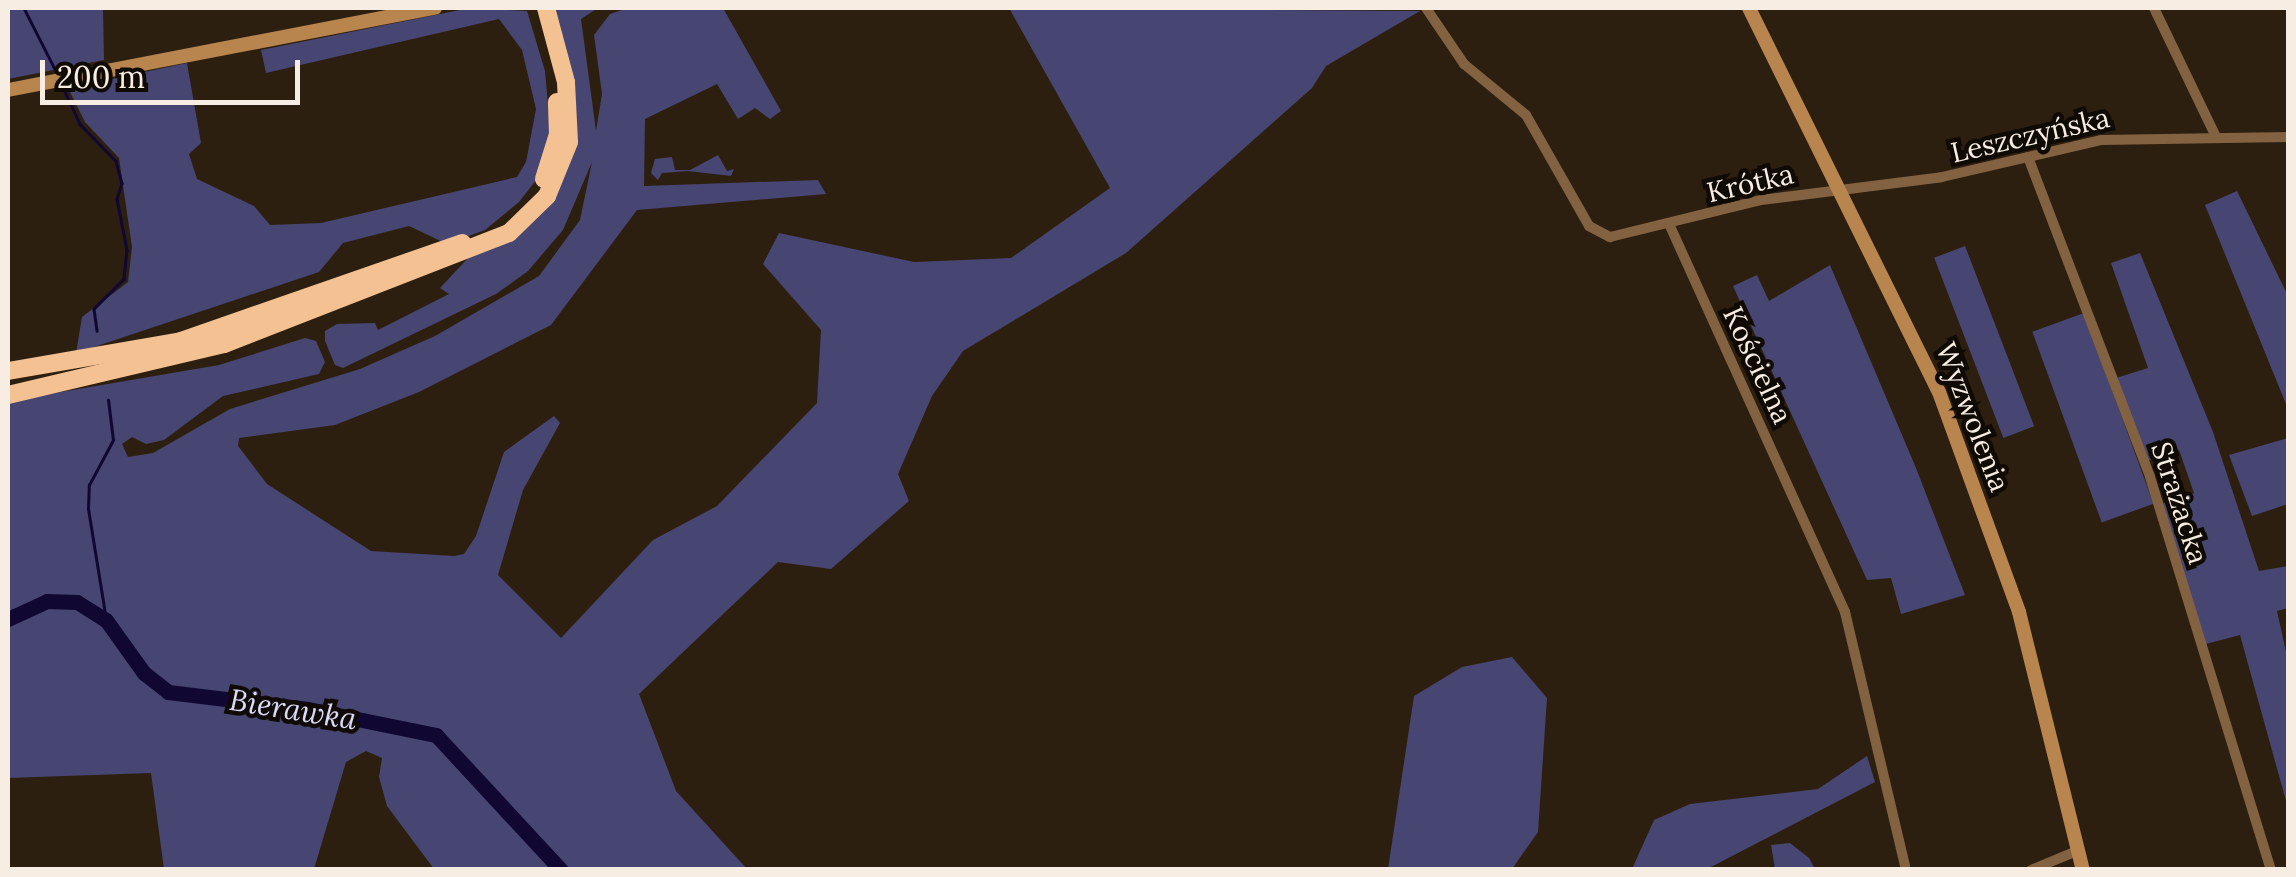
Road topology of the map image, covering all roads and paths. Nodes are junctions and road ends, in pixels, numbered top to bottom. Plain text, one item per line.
1 (435, 8) edge
2 (532, 8) edge
3 (546, 8) edge
4 (1426, 8) edge
5 (1749, 8) edge
6 (2154, 8) edge
7 (8, 90) edge
8 (2216, 137) junction
9 (2288, 137) edge
10 (2028, 157) junction
11 (1841, 188) junction
12 (1670, 226) junction
13 (8, 363) edge
14 (8, 371) edge
15 (56, 373) junction
16 (8, 383) edge
17 (8, 395) edge
18 (2079, 850) junction
19 (1906, 870) edge
20 (2031, 870) edge
21 (2084, 870) edge
22 (2271, 870) edge

1 - 7 main road
2 - 15 highway
3 - 15 highway
4 - 12 street
5 - 11 main road, Wyzwolenia
6 - 8 street
8 - 9 street, Leszczyńska
8 - 10 street, Leszczyńska
10 - 11 street, Leszczyńska
10 - 22 street, Strażacka
11 - 12 street, Krótka
11 - 18 main road, Wyzwolenia
12 - 19 street, Kościelna
13 - 15 highway
14 - 15 highway
15 - 16 highway
15 - 17 highway
18 - 20 street
18 - 21 main road, Wyzwolenia

